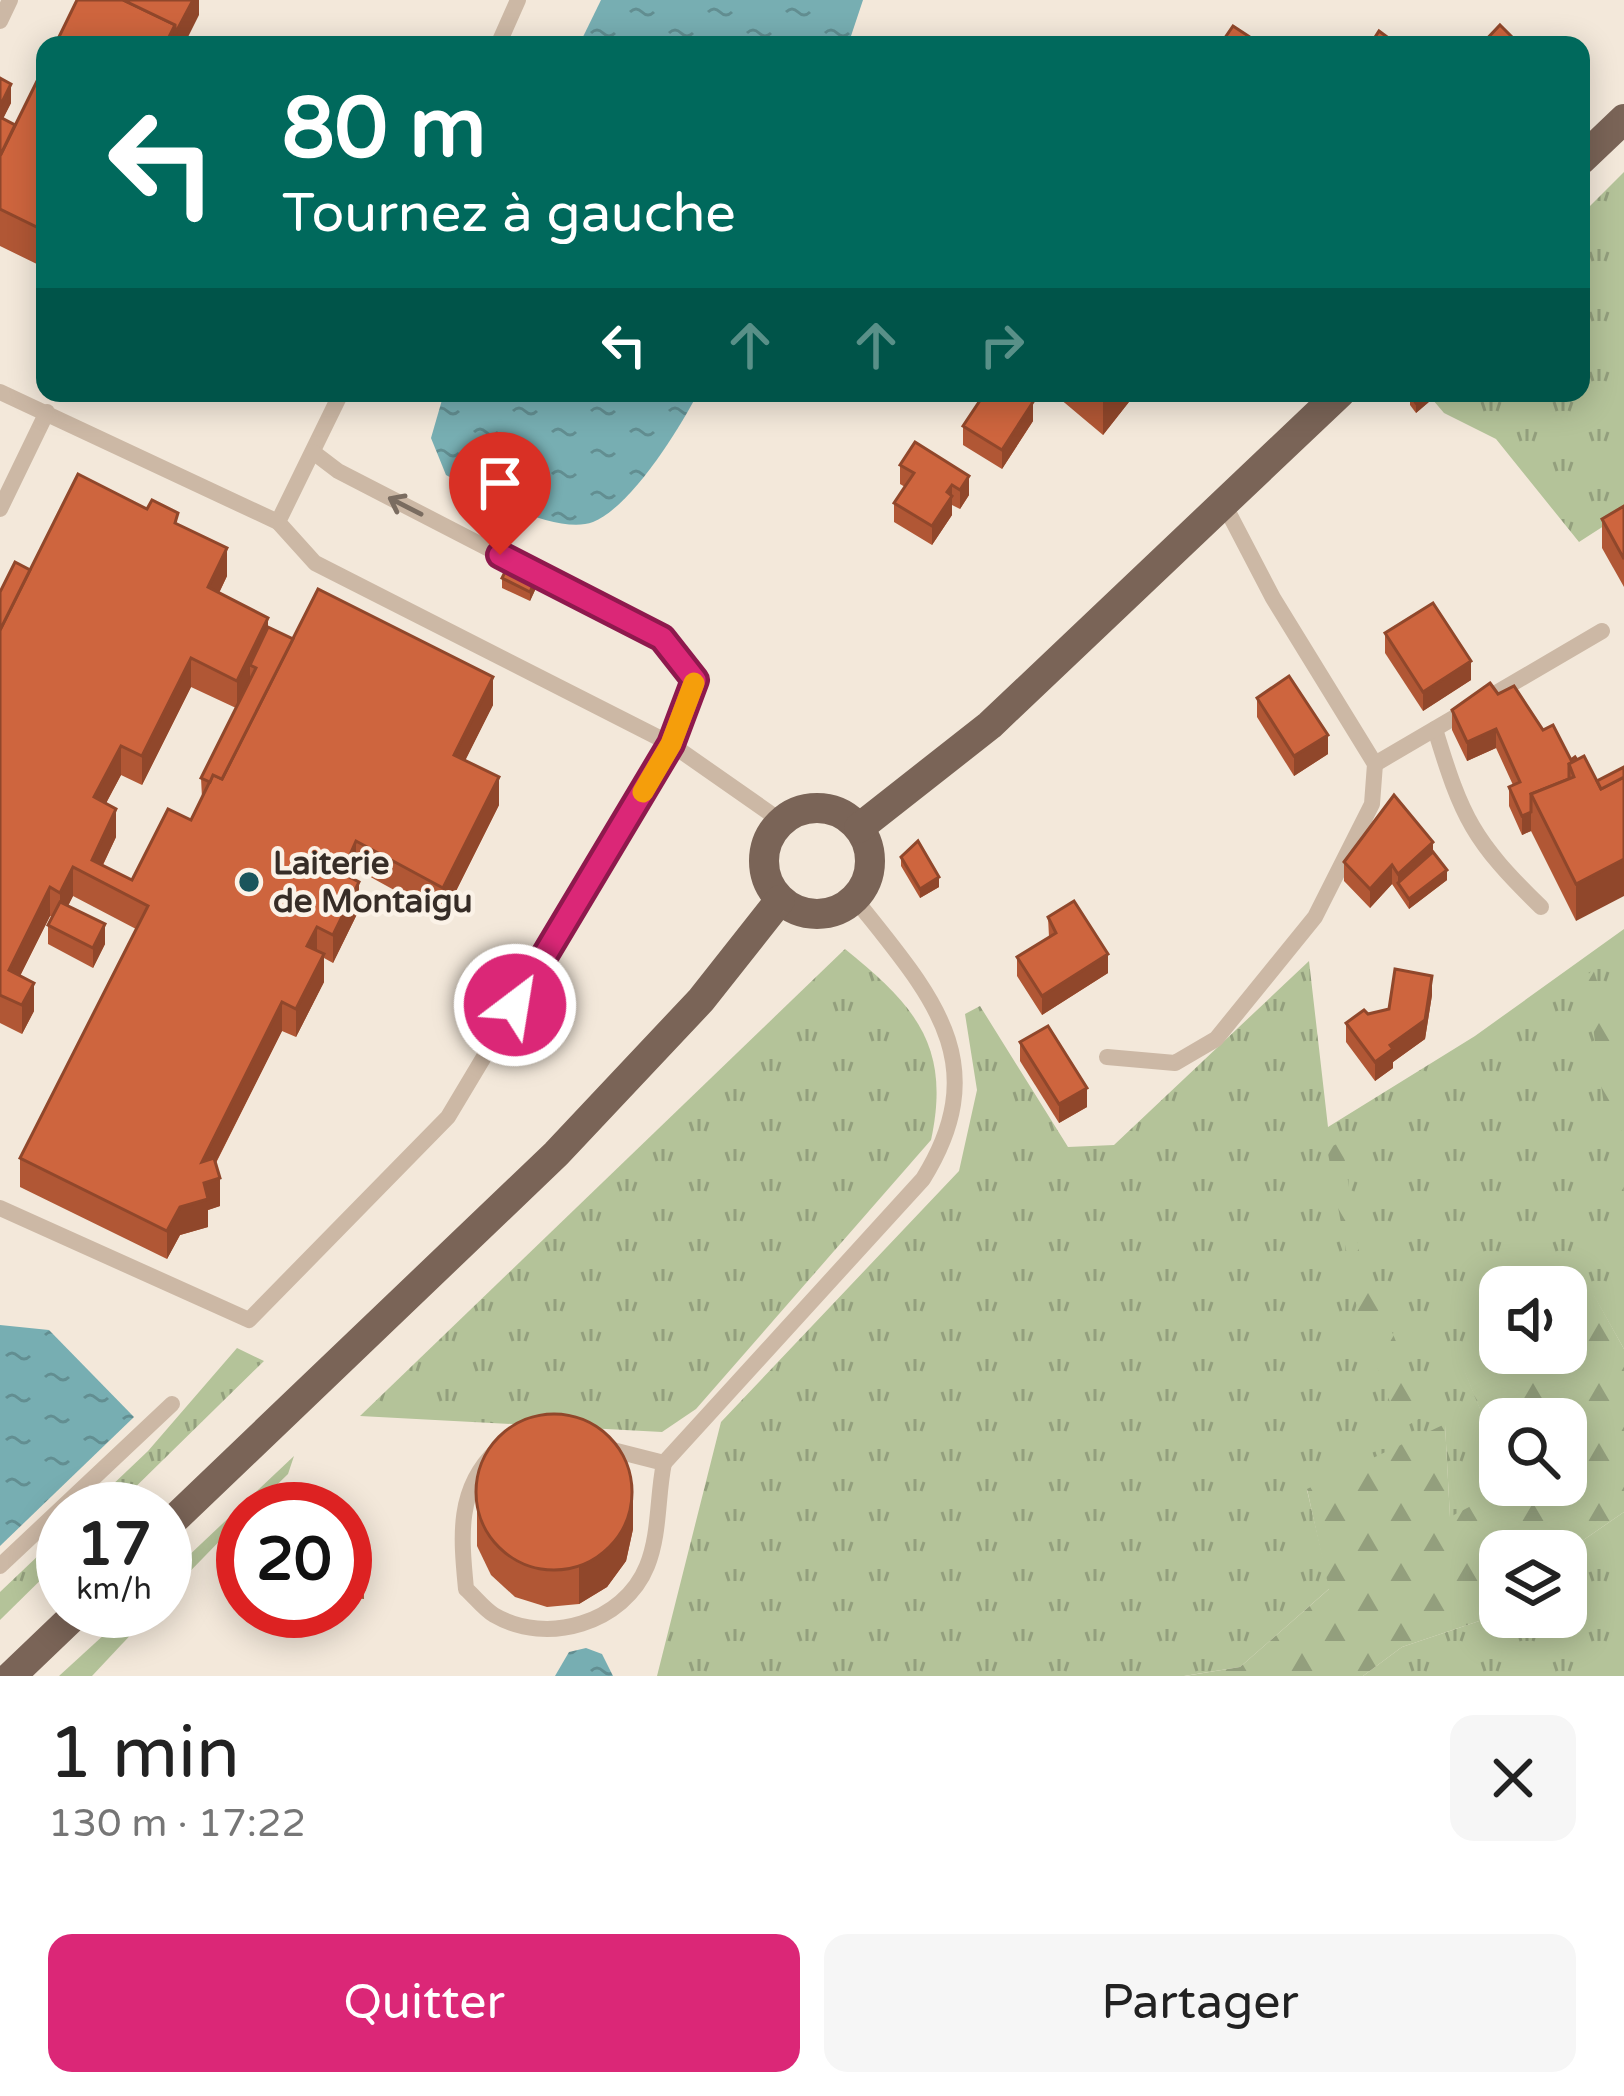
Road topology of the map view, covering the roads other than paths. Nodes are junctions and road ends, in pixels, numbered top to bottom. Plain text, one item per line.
1 (10, 0) edge
2 (518, 0) edge
3 (0, 21) edge
4 (502, 36) edge
5 (1624, 119) edge
6 (1590, 151) edge
7 (0, 392) edge
8 (337, 402) edge
9 (1331, 402) edge
10 (46, 412) junction
11 (313, 452) junction
12 (1224, 504) junction
13 (0, 509) edge
14 (278, 522) junction
15 (1602, 631) dead end
16 (1435, 729) junction
17 (671, 744) junction
18 (1375, 764) junction
19 (781, 821) junction
20 (859, 828) junction
21 (855, 898) junction
22 (780, 900) junction
23 (1541, 907) dead end
24 (1107, 1057) dead end
25 (0, 1208) edge
26 (172, 1404) dead end
27 (522, 1442) edge
28 (576, 1442) edge
29 (664, 1463) junction
30 (192, 1502) edge
31 (0, 1566) edge
32 (51, 1638) edge
33 (11, 1676) edge

1 - 3 lane
2 - 4 lane
5 - 6 main road
7 - 10 lane
8 - 11 lane
9 - 12 main road
10 - 13 lane
10 - 14 lane
11 - 14 lane
17 -> 11 lane
12 - 18 lane
12 - 20 main road
14 - 17 lane
15 - 16 lane
16 - 18 lane
16 - 23 lane
17 - 19 lane
17 - 25 lane
18 - 24 lane
19 - 20 main road
19 - 22 main road
20 - 21 main road
21 - 22 main road
21 - 29 lane
22 - 30 main road
26 - 31 lane
27 - 29 lane
28 - 29 lane
32 - 33 main road

